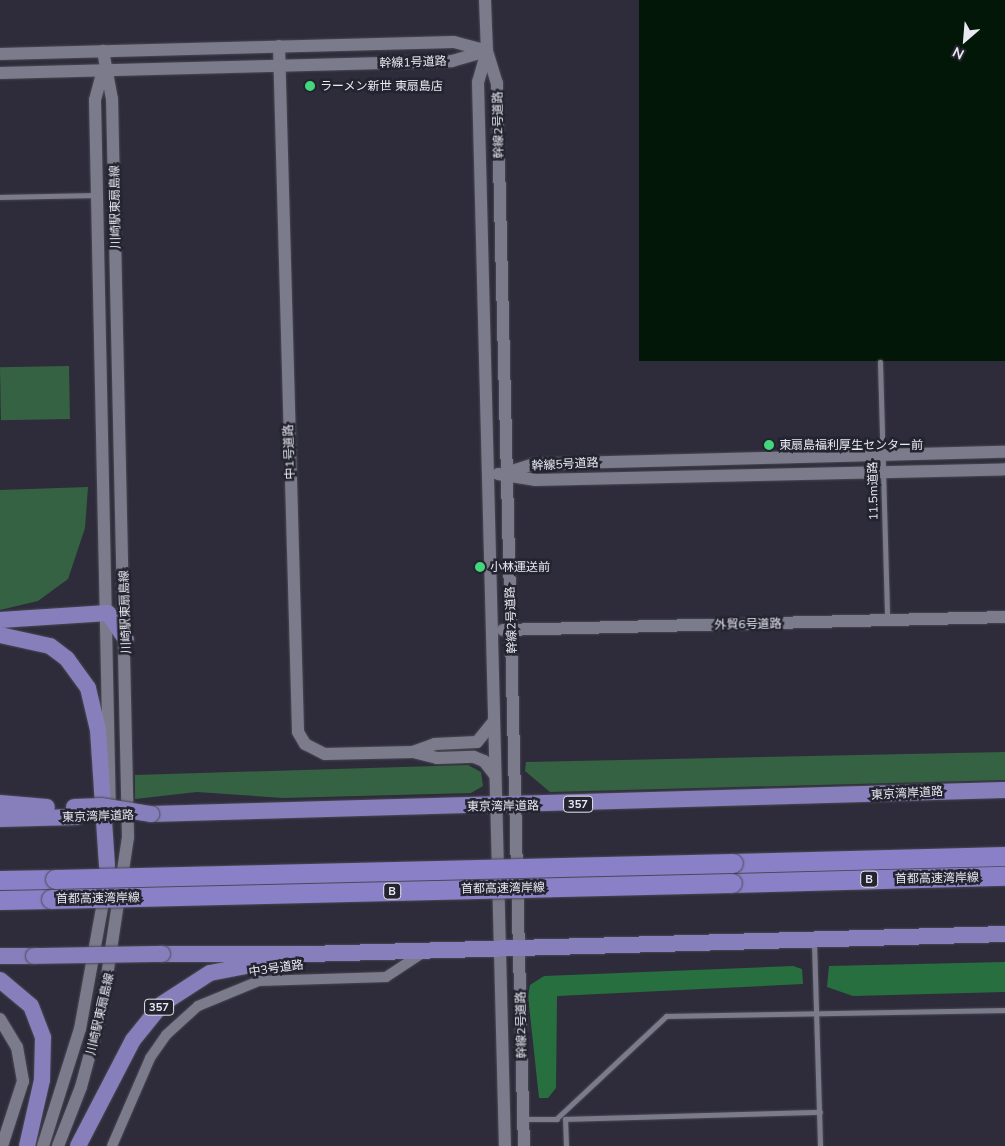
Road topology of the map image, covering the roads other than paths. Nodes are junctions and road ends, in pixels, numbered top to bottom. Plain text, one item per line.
1 (485, 0) edge
2 (279, 46) junction
3 (103, 51) junction
4 (487, 51) junction
5 (0, 54) edge
6 (279, 65) junction
7 (103, 70) junction
8 (0, 73) edge
9 (98, 194) junction
10 (0, 197) edge
11 (880, 362) dead end
12 (1005, 452) edge
13 (882, 454) junction
14 (1005, 470) edge
15 (882, 472) junction
16 (506, 473) junction
17 (488, 474) junction
18 (108, 613) junction
19 (1005, 617) edge
20 (0, 620) edge
21 (886, 620) junction
22 (511, 629) junction
23 (492, 630) junction
24 (0, 635) edge
25 (126, 640) junction
26 (494, 722) junction
27 (414, 752) junction
28 (495, 776) junction
29 (1005, 790) edge
30 (0, 803) edge
31 (516, 805) junction
32 (495, 806) junction
33 (75, 812) junction
34 (0, 819) edge
35 (1005, 856) edge
36 (107, 866) junction
37 (1005, 876) edge
38 (0, 880) edge
39 (0, 900) edge
40 (1005, 934) edge
41 (814, 939) junction
42 (499, 946) junction
43 (520, 946) junction
44 (430, 948) junction
45 (308, 954) junction
46 (0, 956) edge
47 (0, 980) edge
48 (1005, 1010) edge
49 (816, 1014) junction
50 (0, 1019) edge
51 (820, 1112) junction
52 (523, 1119) junction
53 (556, 1119) junction
54 (565, 1119) junction
55 (2, 1146) edge
56 (27, 1146) edge
57 (43, 1146) edge
58 (58, 1146) edge
59 (78, 1146) edge
60 (112, 1146) edge
61 (505, 1146) edge
62 (524, 1146) edge
63 (566, 1146) edge
64 (820, 1146) edge

1 - 4 street
2 - 3 street, 幹線1号道路
2 - 4 street, 幹線1号道路
2 - 6 street, 中1号道路
3 - 5 street, 幹線1号道路
3 - 7 street, 川崎駅東扇島線
4 - 6 street, 幹線1号道路
4 - 16 street, 幹線2号道路
4 - 17 street, 幹線2号道路
6 - 7 street, 幹線1号道路
6 - 27 street, 中1号道路
7 - 8 street, 幹線1号道路
7 - 9 street, 川崎駅東扇島線
7 - 25 street, 川崎駅東扇島線
9 - 10 lane
9 - 18 street, 川崎駅東扇島線
11 - 13 lane, 11.5m道路
12 - 13 street, 幹線5号道路
13 - 15 lane, 11.5m道路
13 - 16 street, 幹線5号道路
14 - 15 street, 幹線5号道路
15 - 16 street, 幹線5号道路
15 - 21 lane, 11.5m道路
16 - 17 street
16 - 22 street, 幹線2号道路
17 - 23 street, 幹線2号道路
18 - 20 highway
18 - 25 highway
18 - 36 street, 川崎駅東扇島線
19 - 21 street, 外貿6号道路
21 - 22 street, 外貿6号道路
22 - 23 street, 外貿6号道路
22 - 31 street, 幹線2号道路
23 - 26 street, 幹線2号道路
24 - 36 highway
25 - 58 street, 川崎駅東扇島線
26 - 27 street, 中1号道路
26 - 28 street, 幹線2号道路
27 - 28 street, 中1号道路
28 - 32 street, 幹線2号道路
29 - 31 highway, 東京湾岸道路 / 357
30 - 33 highway
31 - 32 highway, 東京湾岸道路 / 357
31 - 43 street, 幹線2号道路
32 - 33 highway, 東京湾岸道路 / 357, bridge
32 - 42 street, 幹線2号道路
33 - 34 highway, 東京湾岸道路 / 357
35 - 38 highway, 首都高速湾岸線 / B, bridge
36 - 57 street, 川崎駅東扇島線
37 - 39 highway, 首都高速湾岸線 / B, bridge
40 - 41 highway, 357
41 - 43 highway, 357
41 - 49 lane
42 - 43 highway, 357
42 - 44 highway, 357
42 - 61 street, 幹線2号道路
43 - 52 street, 幹線2号道路
44 - 45 highway, 357
44 - 60 street, 中3号道路
45 - 46 highway, 357, bridge
45 - 59 highway, 357
47 - 56 highway
48 - 49 lane
49 - 51 lane
49 - 53 lane
50 - 55 street
51 - 54 lane
51 - 64 lane
52 - 53 lane
52 - 62 street, 幹線2号道路
53 - 54 lane
54 - 63 lane

